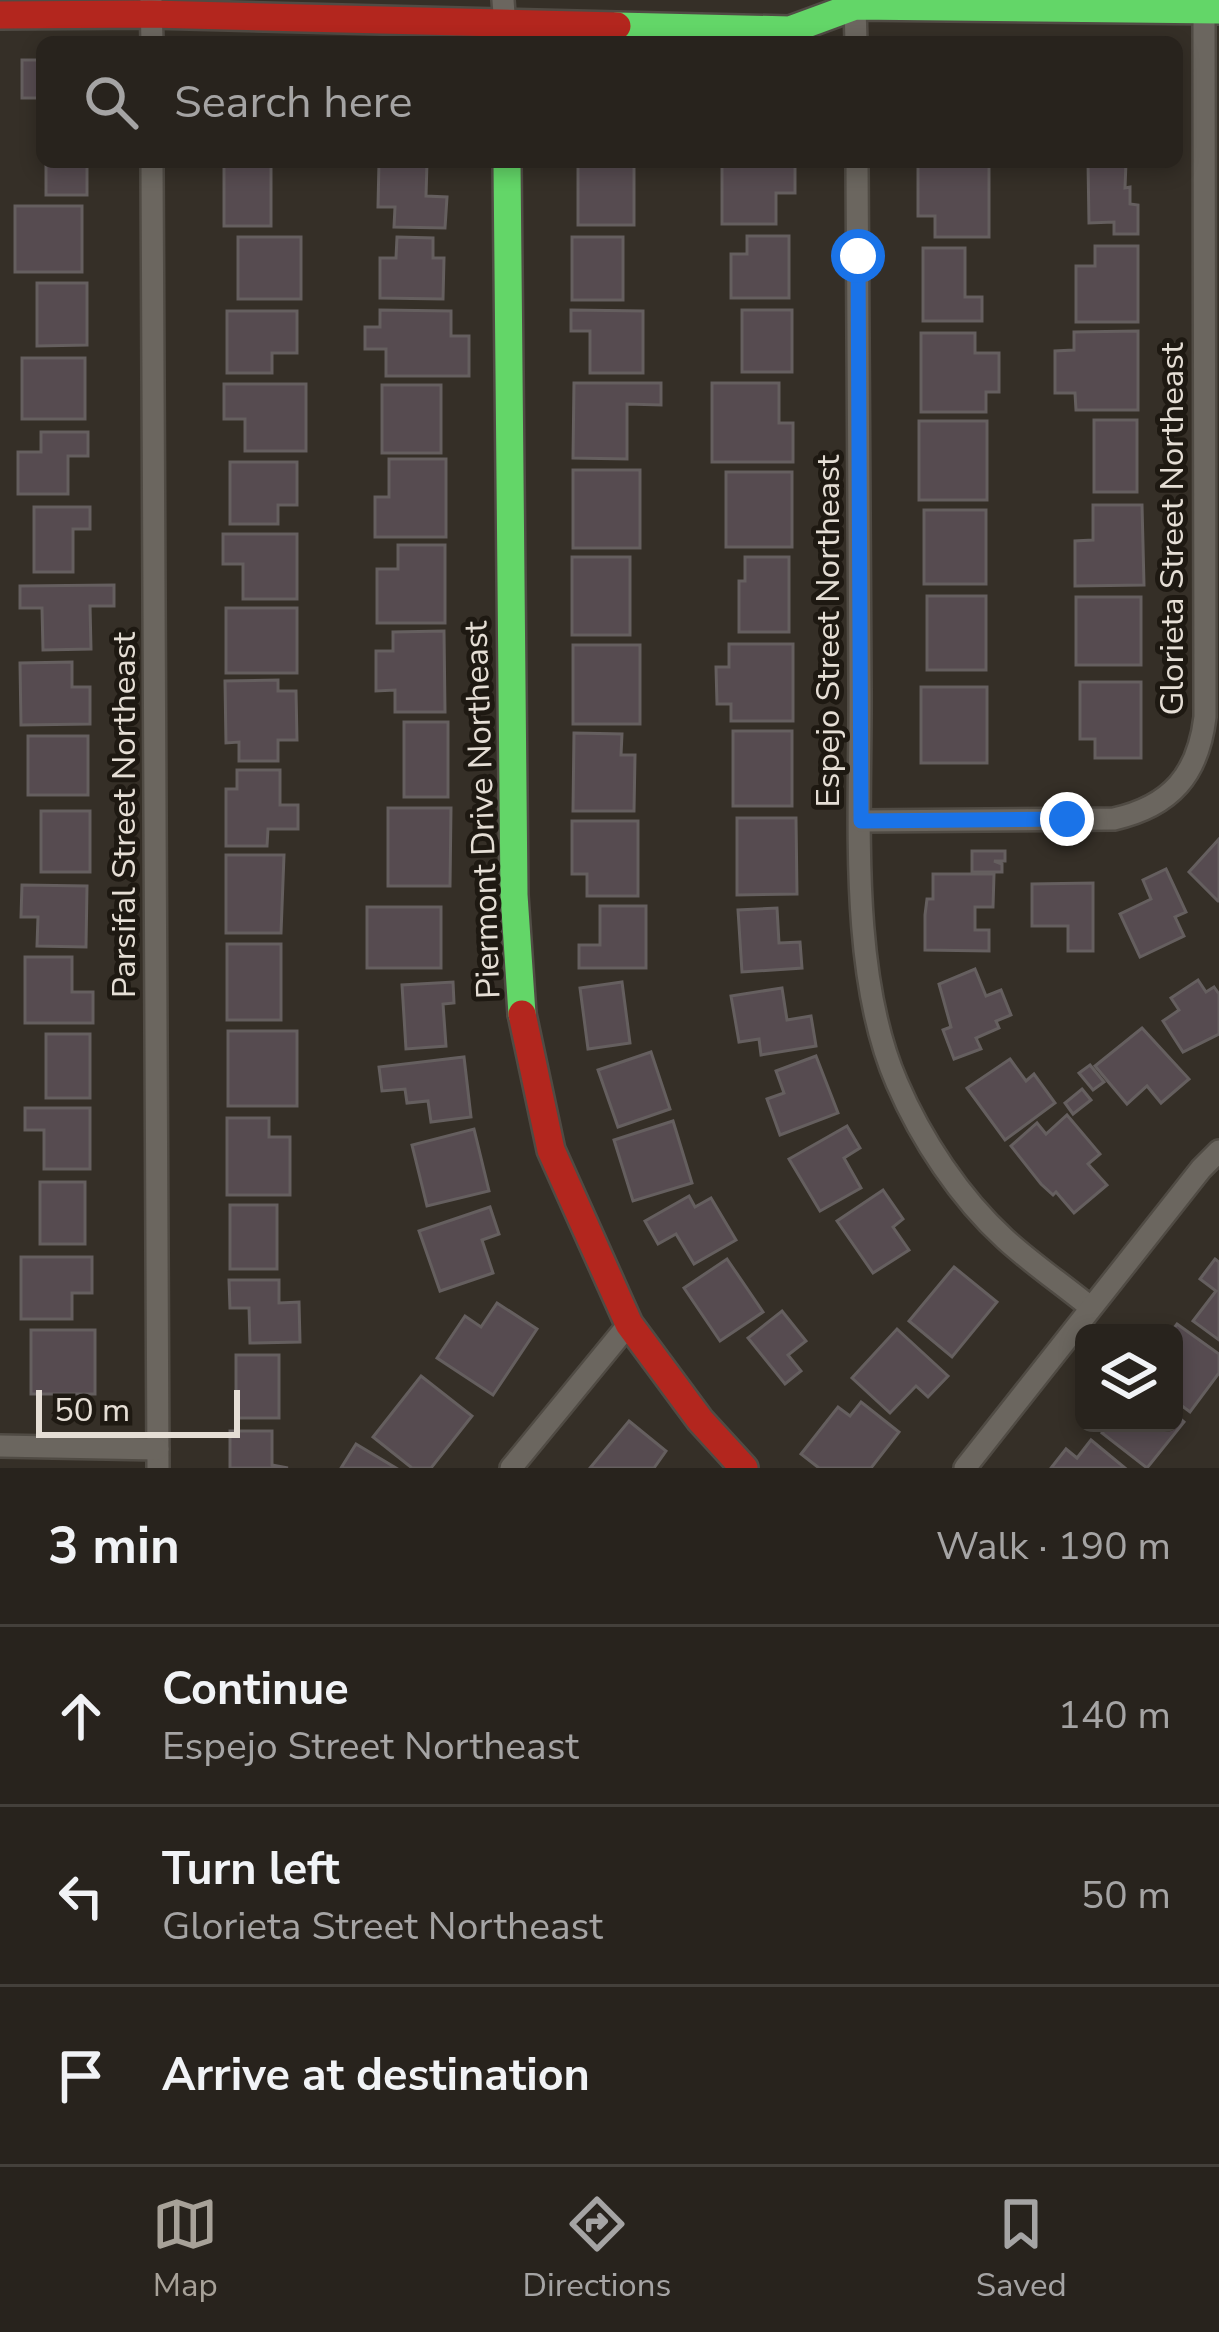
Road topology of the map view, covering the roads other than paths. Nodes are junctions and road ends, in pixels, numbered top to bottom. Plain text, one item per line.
1 (847, 3) edge
2 (1077, 4) edge
3 (1211, 10) edge
4 (433, 12) edge
5 (0, 15) edge
6 (152, 19) edge
7 (505, 22) edge
8 (855, 36) edge
9 (152, 168) edge
10 (507, 168) edge
11 (857, 168) edge
12 (1212, 244) edge
13 (861, 821) junction
14 (1219, 1151) edge
15 (1090, 1307) junction
16 (629, 1324) junction
17 (0, 1446) edge
18 (158, 1459) edge
19 (511, 1468) edge
20 (744, 1468) edge
21 (965, 1468) edge

1 - 2 street
1 - 7 street
1 - 8 street
2 - 3 street
3 - 12 street, Glorieta Street Northeast
4 - 6 street
4 - 7 street
5 - 6 street
9 - 18 street, Parsifal Street Northeast
10 - 16 street, Piermont Drive Northeast
11 - 13 street, Espejo Street Northeast
12 - 13 street, Glorieta Street Northeast
13 - 15 street, Espejo Street Northeast
14 - 15 street
15 - 21 street
16 - 19 street
16 - 20 street, Piermont Drive Northeast
17 - 18 street

